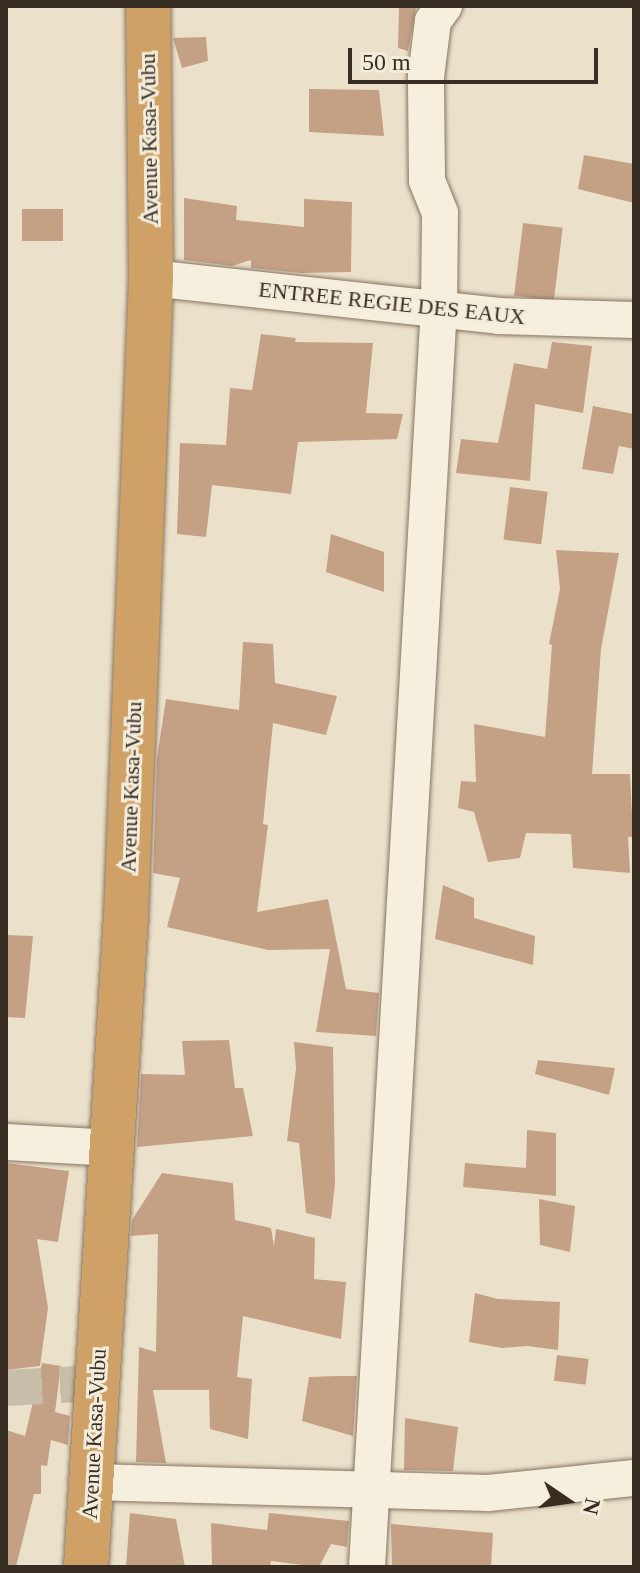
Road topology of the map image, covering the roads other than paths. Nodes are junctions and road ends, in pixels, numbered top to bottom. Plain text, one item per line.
1 (148, 6) edge
2 (444, 6) edge
3 (151, 278) junction
4 (439, 308) junction
5 (634, 320) edge
6 (6, 1142) edge
7 (114, 1148) junction
8 (634, 1478) edge
9 (92, 1482) junction
10 (371, 1488) junction
11 (86, 1567) edge
12 (367, 1567) edge

1 - 3 highway, Avenue Kasa-Vubu
2 - 4 street
3 - 4 street, ENTREE REGIE DES EAUX
3 - 7 highway, Avenue Kasa-Vubu
4 - 5 street, ENTREE REGIE DES EAUX
4 - 10 street
6 - 7 street
7 - 9 highway, Avenue Kasa-Vubu
8 - 10 street
9 - 10 street
9 - 11 highway, Avenue Kasa-Vubu
10 - 12 street

